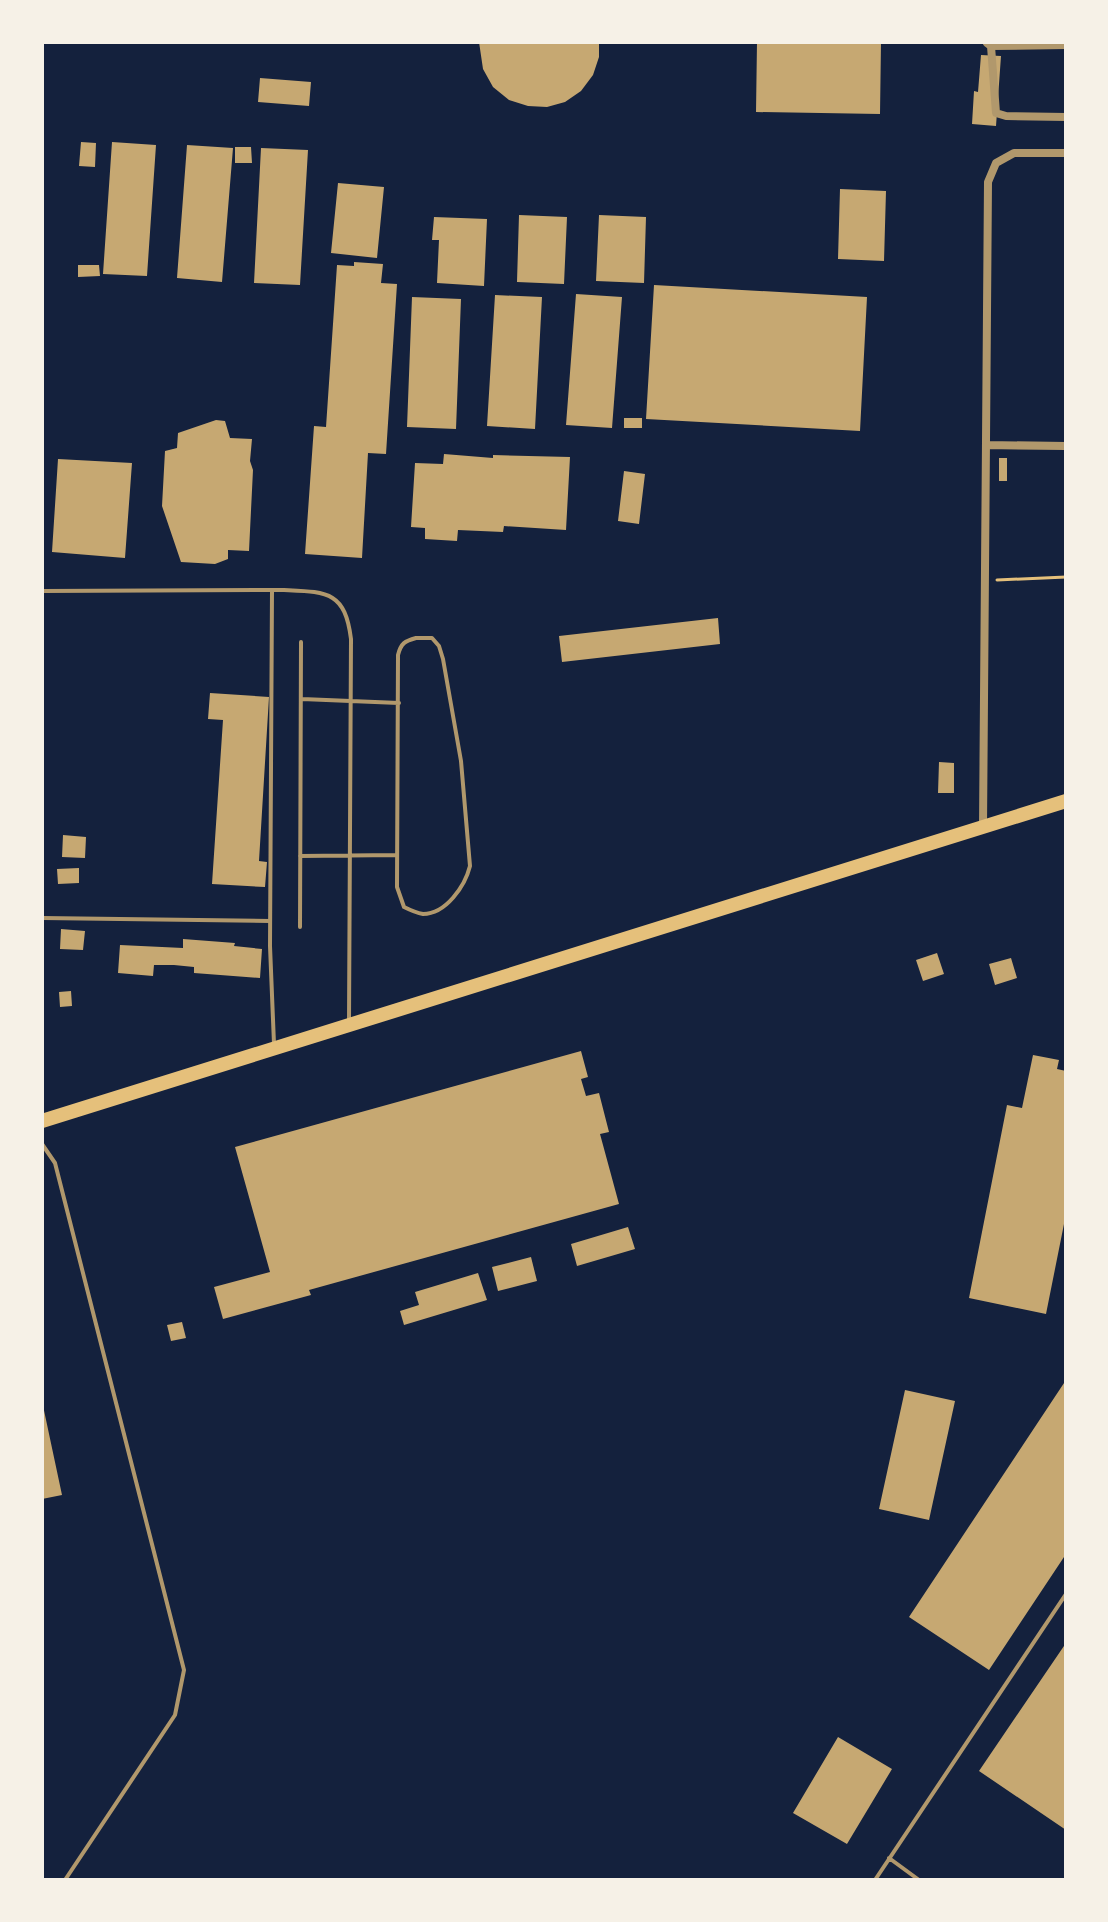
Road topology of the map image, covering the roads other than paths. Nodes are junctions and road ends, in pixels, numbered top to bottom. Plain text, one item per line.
1 (989, 44) edge
2 (1066, 45) edge
3 (1066, 117) edge
4 (1066, 153) edge
5 (986, 445) junction
6 (1066, 446) edge
7 (272, 590) junction
8 (42, 591) edge
9 (301, 642) dead end
10 (301, 699) junction
11 (351, 702) junction
12 (399, 703) junction
13 (1066, 801) edge
14 (983, 827) junction
15 (349, 855) junction
16 (397, 855) junction
17 (300, 856) junction
18 (42, 918) edge
19 (270, 921) junction
20 (300, 927) dead end
21 (349, 1025) junction
22 (274, 1048) junction
23 (42, 1121) edge
24 (42, 1144) edge
25 (1066, 1594) edge
26 (889, 1858) junction
27 (65, 1880) edge
28 (875, 1880) edge
29 (919, 1880) edge

1 - 2 street
1 - 3 street
4 - 5 street
5 - 6 street
5 - 14 street
7 - 8 lane
7 - 11 lane
7 - 19 lane
9 - 10 lane
10 - 11 lane
10 - 17 lane
11 - 12 lane
11 - 15 lane
12 - 16 lane
12 - 16 lane
13 - 14 main road
14 - 21 main road
15 - 16 lane
15 - 17 lane
15 - 21 lane
17 - 20 lane
18 - 19 lane
19 - 22 lane
21 - 22 main road
22 - 23 main road
24 - 27 lane
25 - 26 lane
26 - 28 lane
26 - 29 lane

